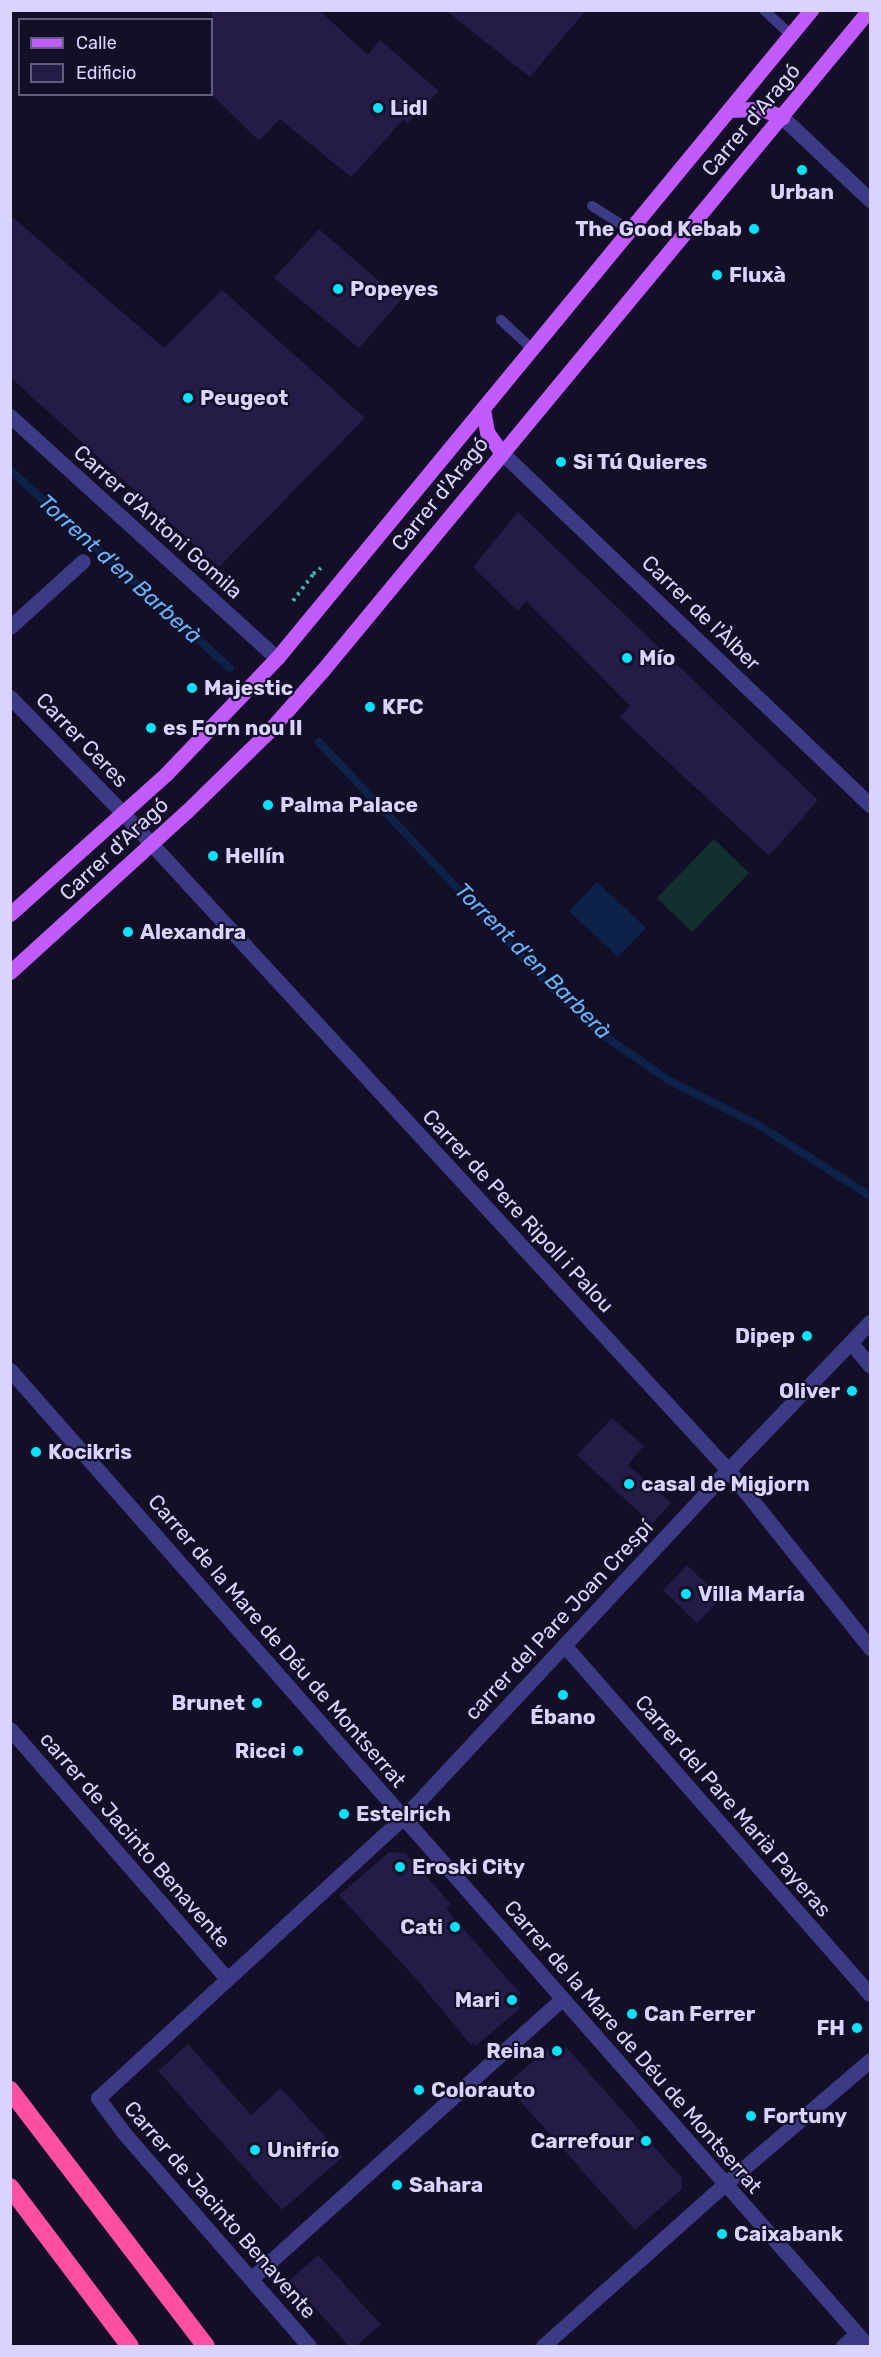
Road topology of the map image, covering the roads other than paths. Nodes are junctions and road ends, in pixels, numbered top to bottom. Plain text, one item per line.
1 (764, 10) edge
2 (812, 10) edge
3 (869, 10) edge
4 (791, 35) junction
5 (729, 110) junction
6 (782, 117) junction
7 (870, 200) edge
8 (592, 206) dead end
9 (630, 230) junction
10 (501, 320) dead end
11 (532, 349) junction
12 (483, 409) junction
13 (10, 416) edge
14 (501, 452) junction
15 (83, 561) dead end
16 (10, 627) edge
17 (277, 658) junction
18 (10, 697) edge
19 (870, 805) edge
20 (123, 813) junction
21 (152, 844) junction
22 (10, 914) edge
23 (10, 972) edge
24 (870, 1322) edge
25 (850, 1343) junction
26 (870, 1366) edge
27 (10, 1370) edge
28 (728, 1470) junction
29 (564, 1645) junction
30 (870, 1648) edge
31 (10, 1729) edge
32 (404, 1817) junction
33 (227, 1979) junction
34 (870, 1994) edge
35 (562, 1999) junction
36 (870, 2060) edge
37 (10, 2090) edge
38 (725, 2184) junction
39 (10, 2187) edge
40 (252, 2278) junction
41 (857, 2334) junction
42 (130, 2346) edge
43 (206, 2346) edge
44 (309, 2346) edge
45 (543, 2346) edge
46 (843, 2346) edge
47 (868, 2346) edge

1 - 4 lane
2 - 4 main road, Carrer d'Aragó
3 - 6 main road, Carrer d'Aragó
4 - 5 main road, Carrer d'Aragó
5 - 6 main road
5 - 9 main road, Carrer d'Aragó
6 - 7 street
6 - 14 main road, Carrer d'Aragó
8 - 9 lane
9 - 11 main road, Carrer d'Aragó
10 - 11 lane
11 - 12 main road, Carrer d'Aragó
12 - 14 main road
12 - 17 main road, Carrer d'Aragó
13 - 17 street, Carrer d'Antoni Gomila
14 - 19 street, Carrer de l'Àlber
14 - 21 main road, Carrer d'Aragó
15 - 16 street
17 - 20 main road, Carrer d'Aragó
18 - 20 street, Carrer Ceres
20 - 21 street, Carrer de Pere Ripoll i Palou
20 - 22 main road, Carrer d'Aragó
21 - 23 main road, Carrer d'Aragó
21 - 28 street, Carrer de Pere Ripoll i Palou
24 - 25 street, carrer del Pare Joan Crespí
25 - 26 street
25 - 28 street, carrer del Pare Joan Crespí
27 - 32 street, Carrer de la Mare de Déu de Montserrat
28 - 29 street, carrer del Pare Joan Crespí
28 - 30 street, Carrer de Pere Ripoll i Palou
29 - 32 street, carrer del Pare Joan Crespí
29 - 34 street, Carrer del Pare Marià Payeras
31 - 33 street, carrer de Jacinto Benavente
32 - 33 street
32 - 35 street, Carrer de la Mare de Déu de Montserrat
33 - 40 street, Carrer de Jacinto Benavente
35 - 38 street, Carrer de la Mare de Déu de Montserrat
35 - 40 street
36 - 38 street
37 - 43 highway
38 - 41 street, Carrer de la Mare de Déu de Montserrat
38 - 45 street
39 - 42 highway
40 - 44 street, Carrer de Jacinto Benavente
41 - 46 street
41 - 47 street, Carrer de la Mare de Déu de Montserrat

